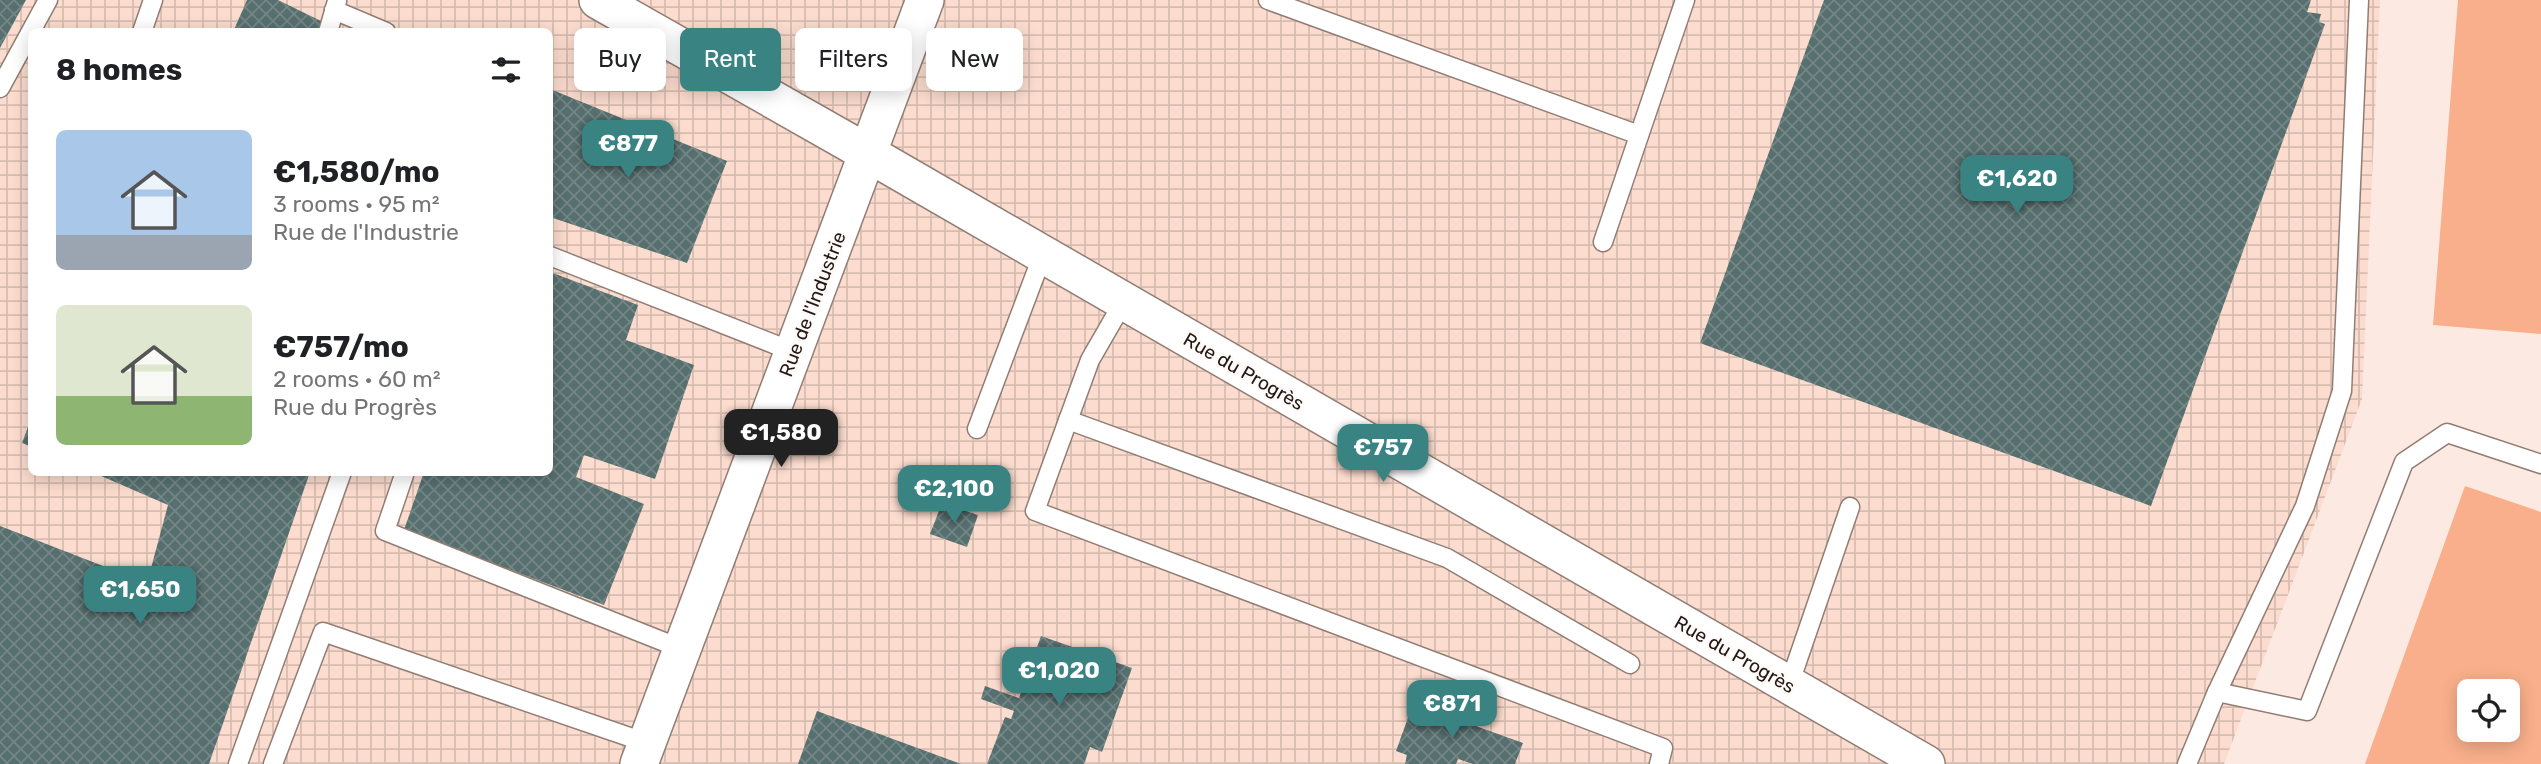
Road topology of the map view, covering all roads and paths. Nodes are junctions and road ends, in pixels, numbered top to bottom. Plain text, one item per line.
1 (48, 0) edge
2 (153, 0) edge
3 (598, 0) edge
4 (925, 0) edge
5 (1268, 0) edge
6 (1685, 0) edge
7 (2359, 0) edge
8 (335, 5) edge
9 (33, 28) edge
10 (143, 28) edge
11 (329, 28) edge
12 (378, 28) edge
13 (28, 37) edge
14 (0, 88) edge
15 (1639, 135) junction
16 (869, 153) junction
17 (1603, 243) dead end
18 (1043, 254) junction
19 (553, 257) edge
20 (1124, 301) junction
21 (794, 352) junction
22 (1068, 420) junction
23 (977, 429) dead end
24 (2541, 464) edge
25 (341, 476) edge
26 (404, 476) edge
27 (1850, 507) dead end
28 (682, 649) junction
29 (1630, 664) dead end
30 (1789, 685) junction
31 (2217, 692) junction
32 (643, 754) edge
33 (238, 764) edge
34 (272, 764) edge
35 (1659, 764) edge
36 (1926, 764) edge
37 (2187, 764) edge

1 - 9 lane
2 - 10 lane
3 - 16 street, Rue du Progrès
4 - 16 street, Rue de l'Industrie
5 - 15 lane
6 - 15 lane
7 - 31 lane
8 - 11 lane
8 - 12 lane
13 - 14 lane
15 - 17 lane
16 - 18 street, Rue du Progrès
16 - 21 street, Rue de l'Industrie
18 - 20 street, Rue du Progrès
18 - 23 lane
19 - 21 lane
20 - 22 lane
20 - 30 street, Rue du Progrès
21 - 28 street, Rue de l'Industrie
22 - 29 lane
22 - 35 lane
24 - 31 lane
25 - 33 lane
26 - 28 lane
27 - 30 lane
28 - 32 street, Rue de l'Industrie
30 - 36 street, Rue du Progrès
31 - 37 lane
32 - 34 lane

